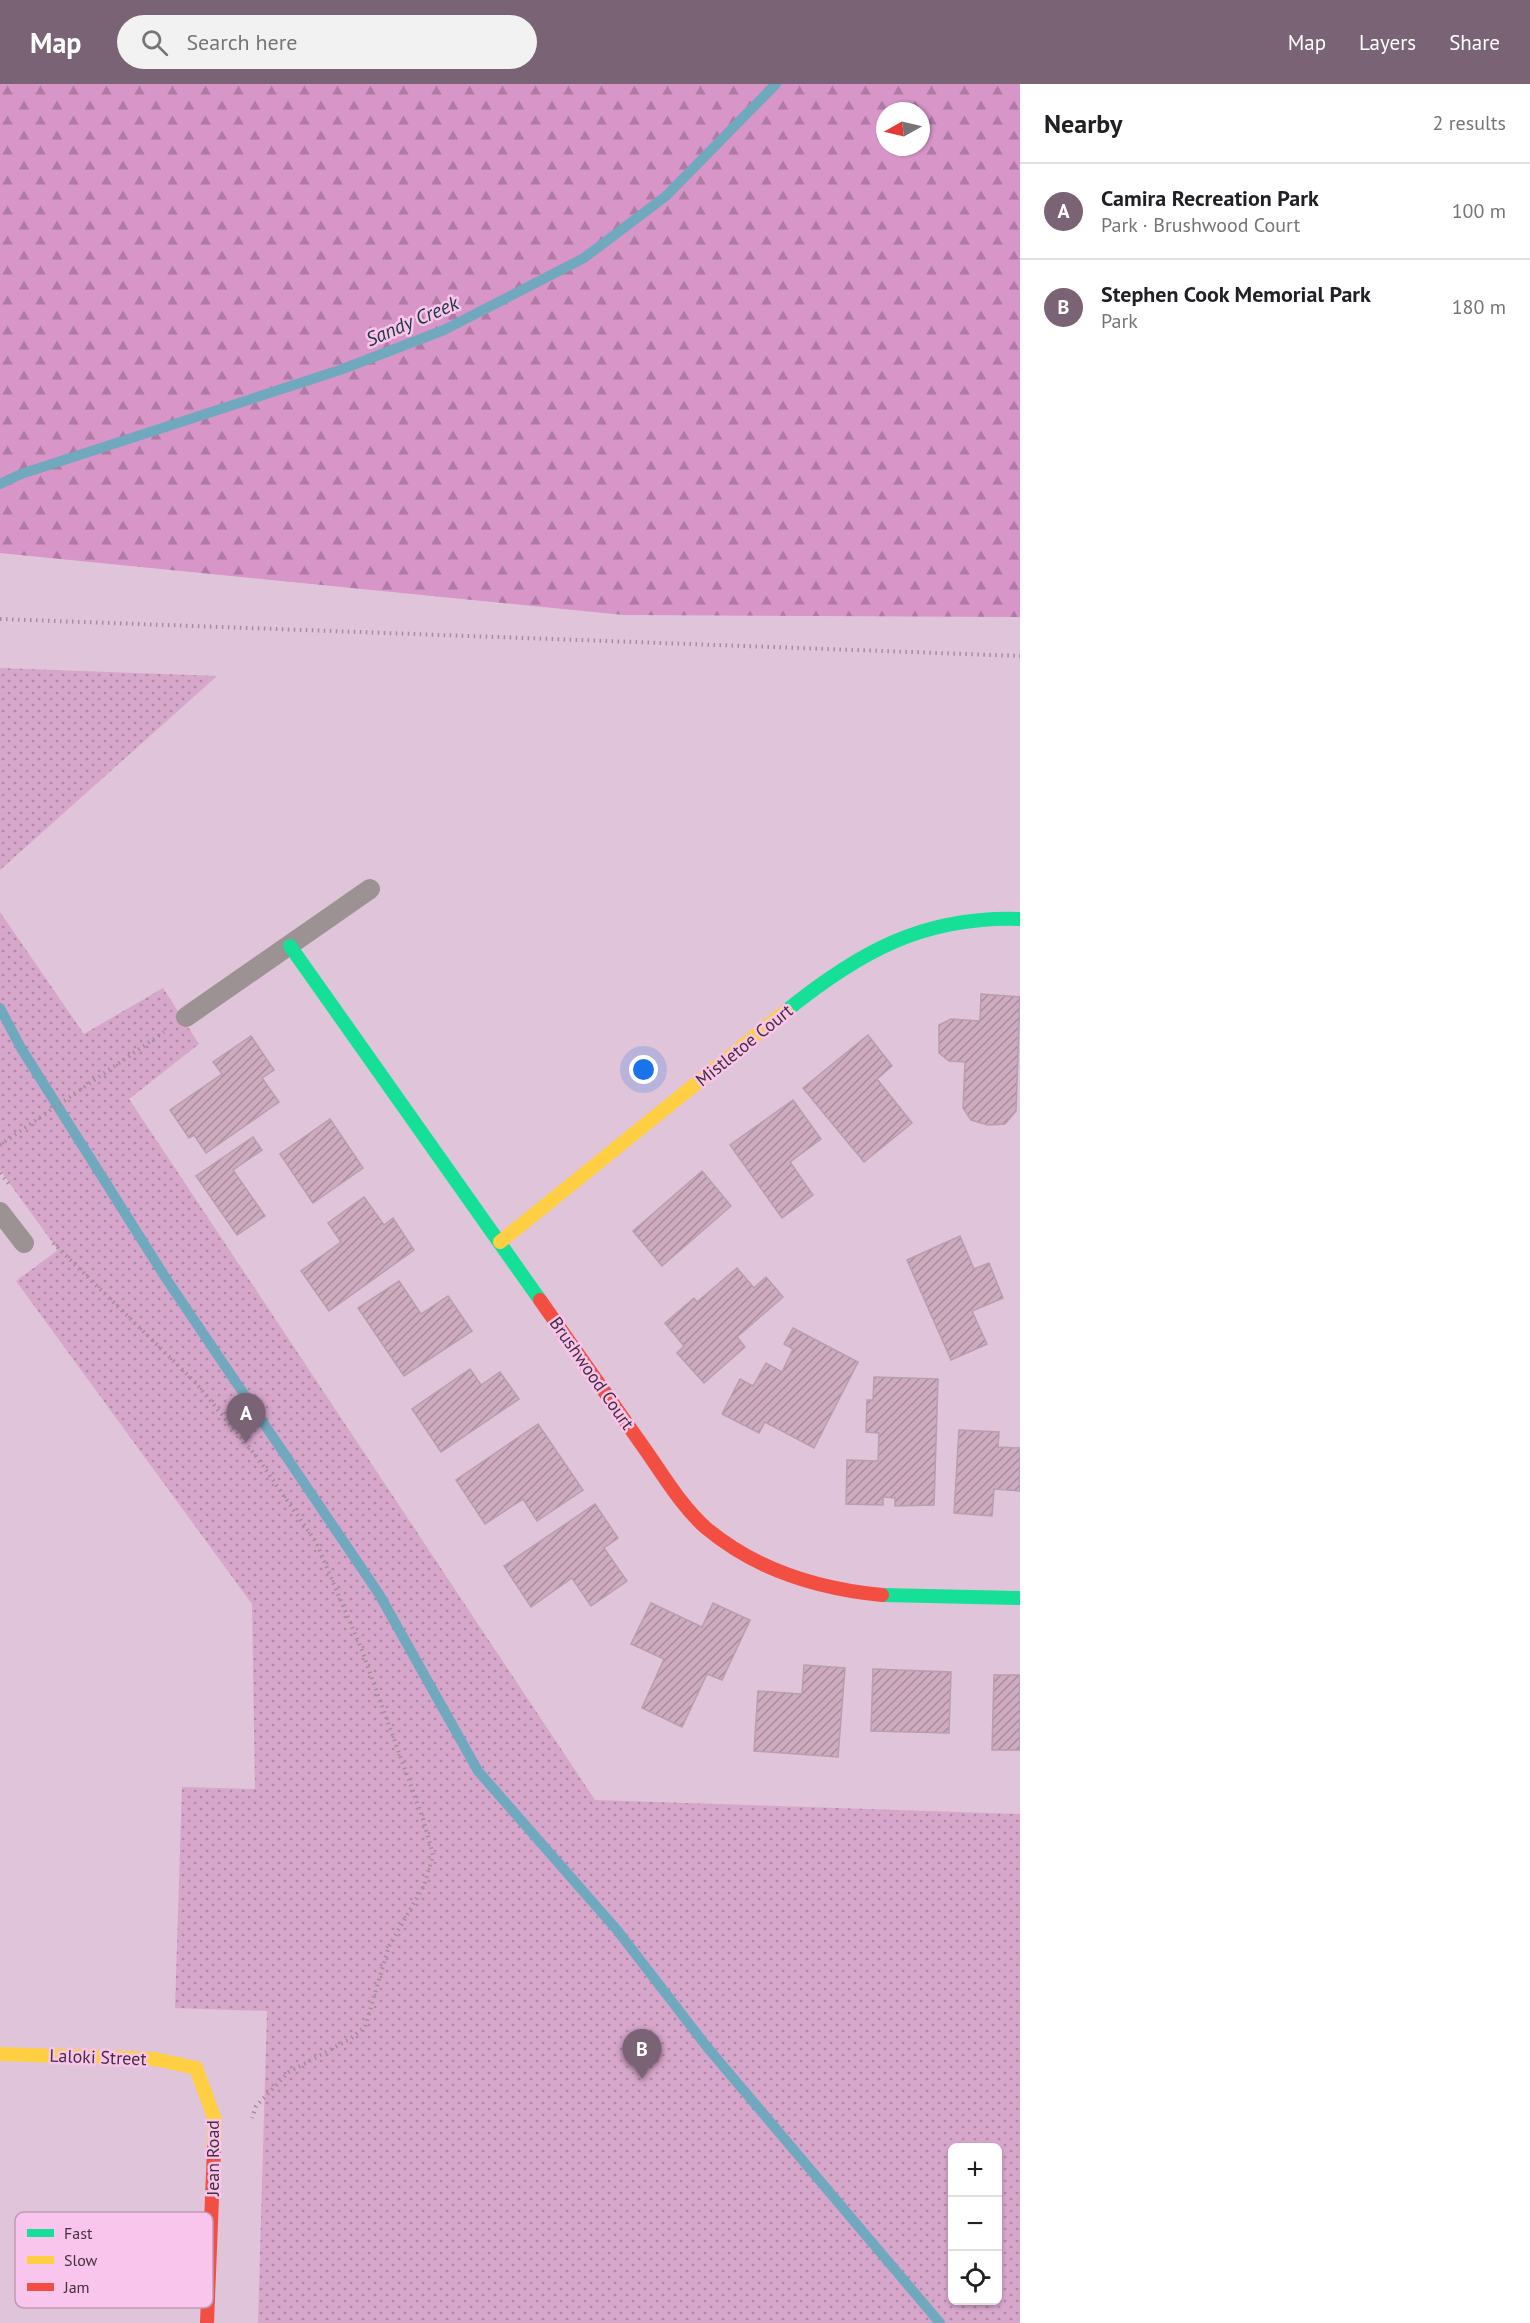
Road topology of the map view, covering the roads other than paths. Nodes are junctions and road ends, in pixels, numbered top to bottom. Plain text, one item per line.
1 (370, 889) dead end
2 (1020, 919) edge
3 (290, 946) junction
4 (186, 1017) road end
5 (0, 1212) edge
6 (501, 1242) junction
7 (24, 1243) dead end
8 (1020, 1598) edge
9 (0, 2054) edge
10 (196, 2068) joint
11 (211, 2212) edge
12 (208, 2308) edge
13 (207, 2323) edge

1 - 3 lane
2 - 6 street, Mistletoe Court
3 - 4 lane
3 - 6 street, Brushwood Court
5 - 7 lane
6 - 8 street, Brushwood Court
9 - 10 street, Laloki Street
10 - 11 street, Jean Road
12 - 13 street, Jean Road

